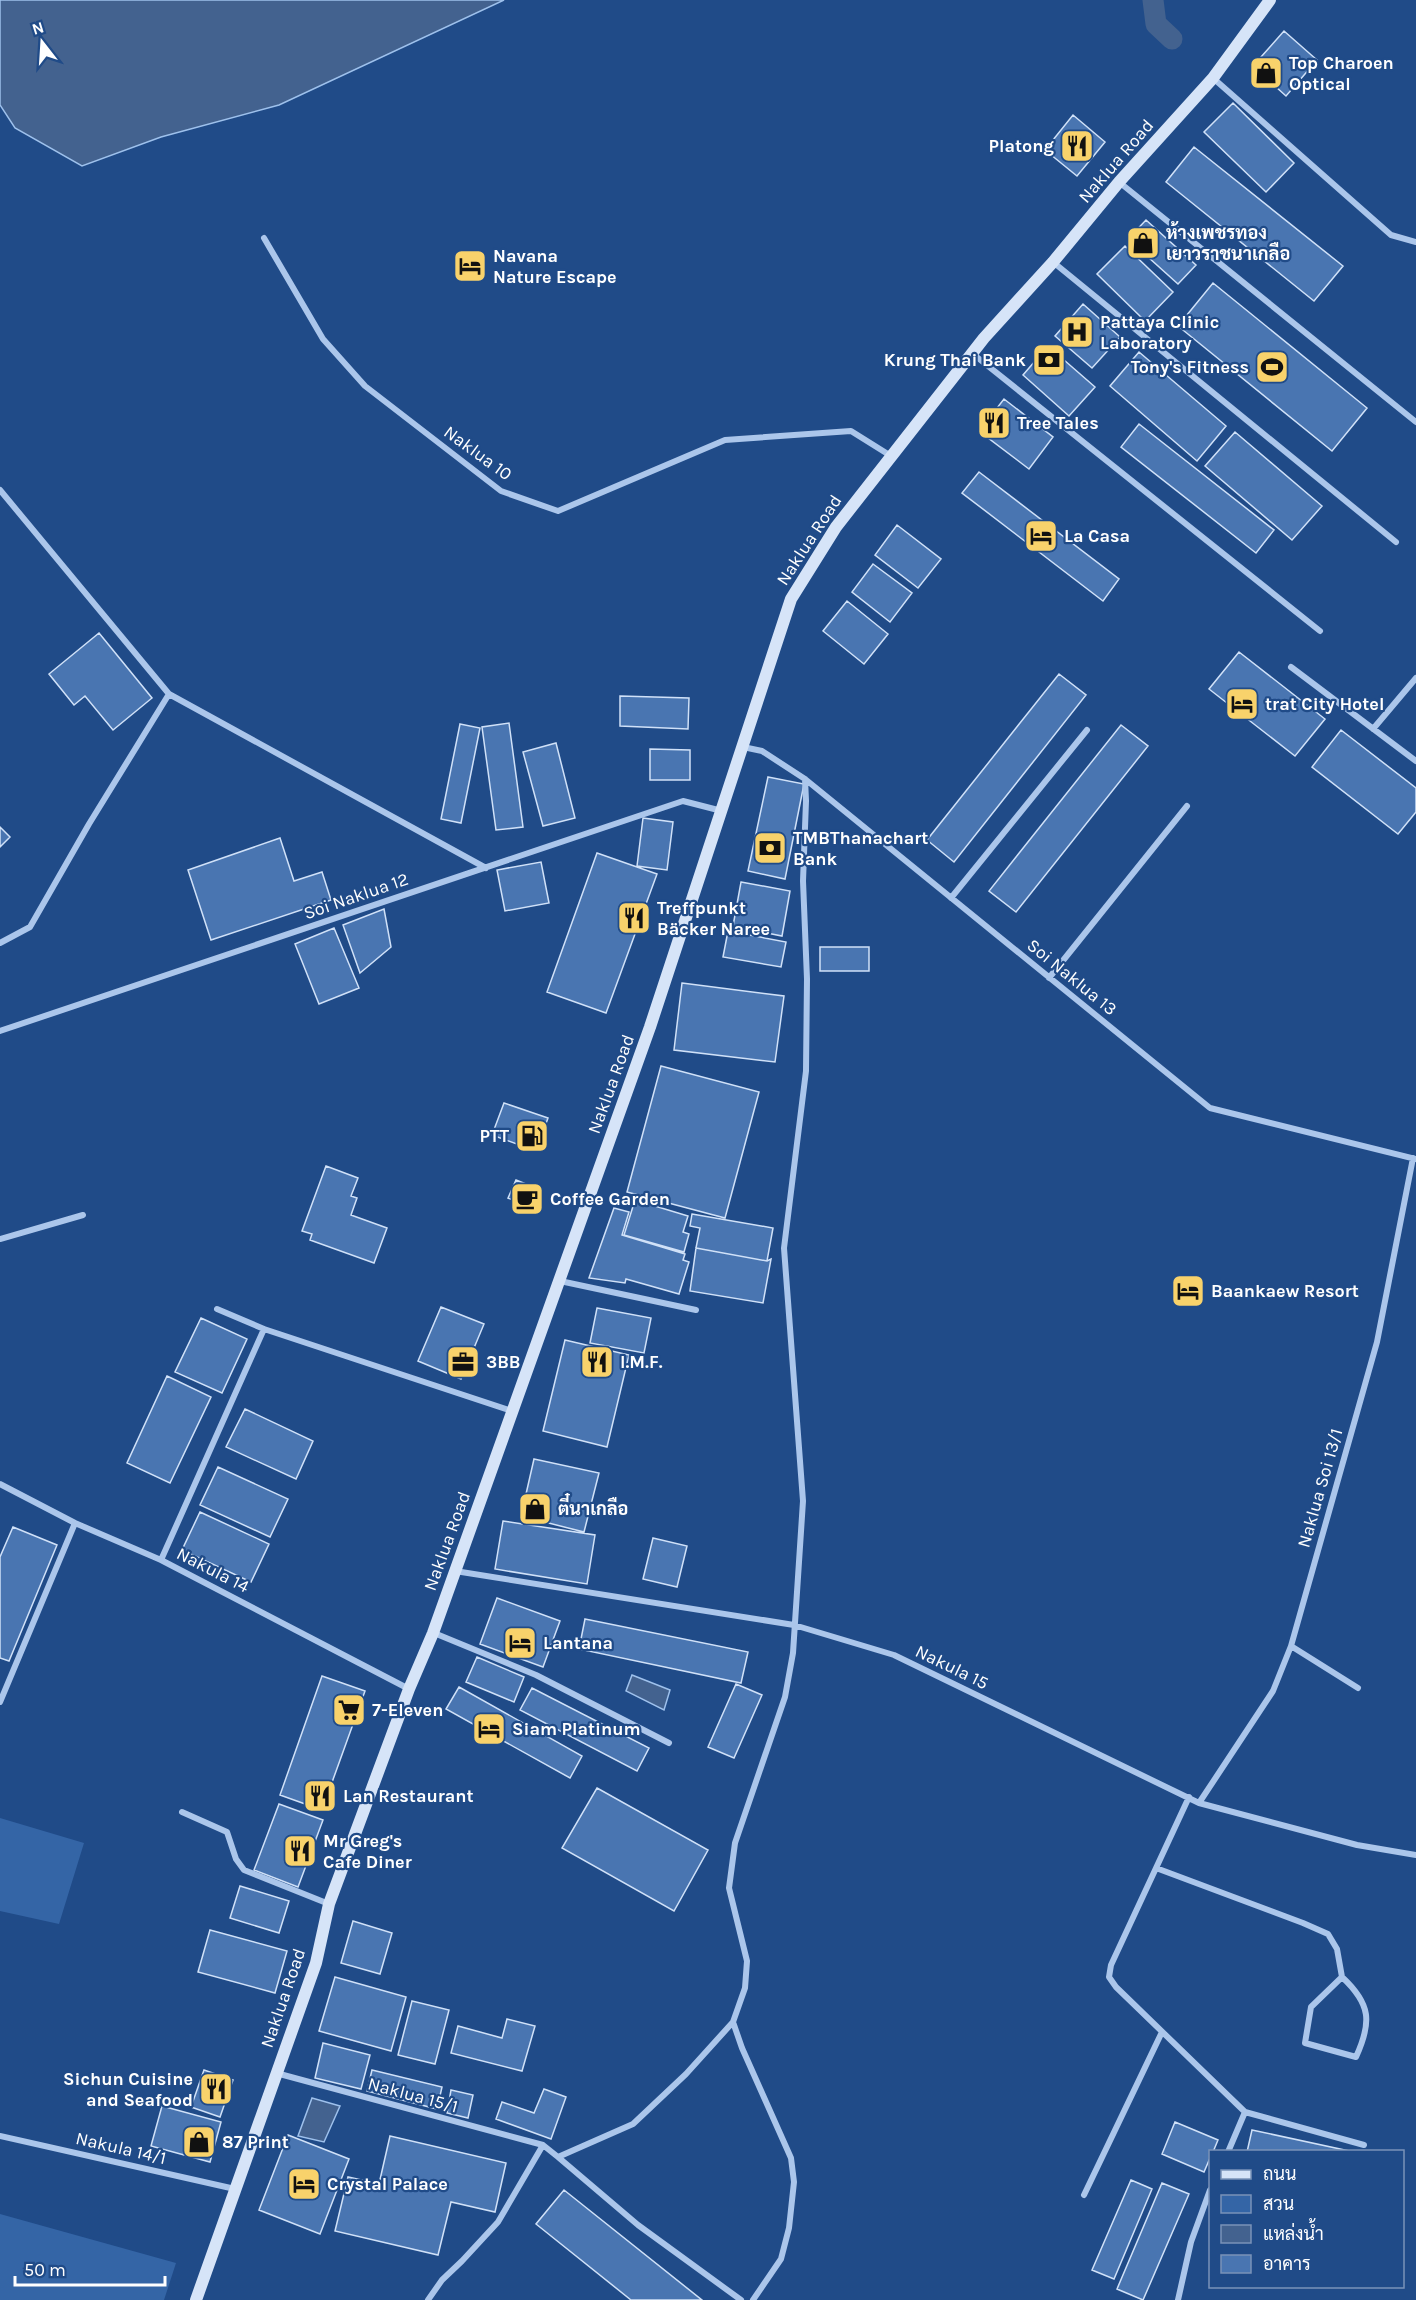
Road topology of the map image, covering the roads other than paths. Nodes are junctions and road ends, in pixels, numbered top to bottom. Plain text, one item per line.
1 (1270, 0) edge
2 (1213, 78) junction
3 (1119, 182) junction
4 (264, 238) dead end
5 (1416, 243) edge
6 (1053, 262) junction
7 (972, 354) junction
8 (1416, 422) edge
9 (891, 456) junction
10 (0, 490) edge
11 (1396, 542) dead end
12 (1320, 631) dead end
13 (1291, 667) dead end
14 (1416, 678) edge
15 (169, 694) junction
16 (1373, 729) junction
17 (1087, 730) dead end
18 (743, 747) junction
19 (1416, 761) edge
20 (805, 779) junction
21 (1187, 806) dead end
22 (722, 812) junction
23 (486, 868) junction
24 (951, 898) junction
25 (0, 943) edge
26 (1049, 978) junction
27 (0, 1031) edge
28 (1414, 1159) edge
29 (83, 1215) dead end
30 (0, 1239) edge
31 (559, 1280) junction
32 (217, 1309) dead end
33 (696, 1310) dead end
34 (264, 1329) junction
35 (512, 1411) junction
36 (0, 1484) edge
37 (75, 1523) junction
38 (161, 1560) junction
39 (455, 1571) junction
40 (794, 1625) junction
41 (433, 1633) junction
42 (1291, 1646) junction
43 (1358, 1688) dead end
44 (409, 1689) junction
45 (0, 1702) edge
46 (669, 1743) dead end
47 (1189, 1797) junction
48 (1199, 1803) junction
49 (182, 1812) dead end
50 (1416, 1855) edge
51 (1156, 1868) junction
52 (329, 1904) junction
53 (1342, 1977) junction
54 (733, 2022) junction
55 (1162, 2032) junction
56 (276, 2073) junction
57 (1245, 2112) junction
58 (0, 2136) edge
59 (543, 2145) junction
60 (1364, 2145) dead end
61 (1228, 2150) edge
62 (558, 2157) junction
63 (235, 2190) junction
64 (1209, 2193) edge
65 (1084, 2195) dead end
66 (196, 2300) edge
67 (428, 2300) edge
68 (741, 2300) edge
69 (753, 2300) edge
70 (1178, 2300) edge

1 - 2 street, Naklua Road
2 - 3 street, Naklua Road
2 - 5 street
3 - 6 street, Naklua Road
3 - 8 street
4 - 9 street, Naklua 10
6 - 7 street, Naklua Road
6 - 11 street
7 - 9 street, Naklua Road
7 - 12 street
9 - 18 street, Naklua Road
10 - 15 street
13 - 16 street
14 - 16 street
15 - 23 street
15 - 25 street
16 - 19 street
17 - 24 street
18 - 20 street, Soi Naklua 13
18 - 22 street, Naklua Road
20 - 24 street, Soi Naklua 13
20 - 40 street
21 - 26 street
22 - 23 street, Soi Naklua 12
22 - 31 street, Naklua Road
23 - 27 street, Soi Naklua 12
24 - 26 street, Soi Naklua 13
26 - 28 street, Soi Naklua 13
28 - 42 street, Naklua Soi 13/1
29 - 30 street
31 - 33 street
31 - 35 street, Naklua Road
32 - 34 street
34 - 35 street
34 - 38 street
35 - 39 street, Naklua Road
36 - 37 street, Nakula 14
37 - 38 street, Nakula 14
37 - 45 street
38 - 44 street, Nakula 14
39 - 40 street, Nakula 15
39 - 41 street, Naklua Road
40 - 47 street, Nakula 15
40 - 54 street
41 - 44 street, Naklua Road
41 - 46 street
42 - 43 street
42 - 48 street, Naklua Soi 13/1
44 - 52 street, Naklua Road
47 - 48 street, Nakula 15
47 - 51 street
48 - 50 street, Nakula 15
49 - 52 street
51 - 53 street
51 - 55 street
52 - 56 street, Naklua Road
53 - 53 street
54 - 62 street
54 - 69 street
55 - 57 street
55 - 65 street
56 - 59 street, Naklua 15/1
56 - 63 street, Naklua Road
57 - 60 street
57 - 61 street
58 - 63 street, Nakula 14/1
59 - 62 street
59 - 67 street
62 - 68 street
63 - 66 street, Naklua Road
64 - 70 street

